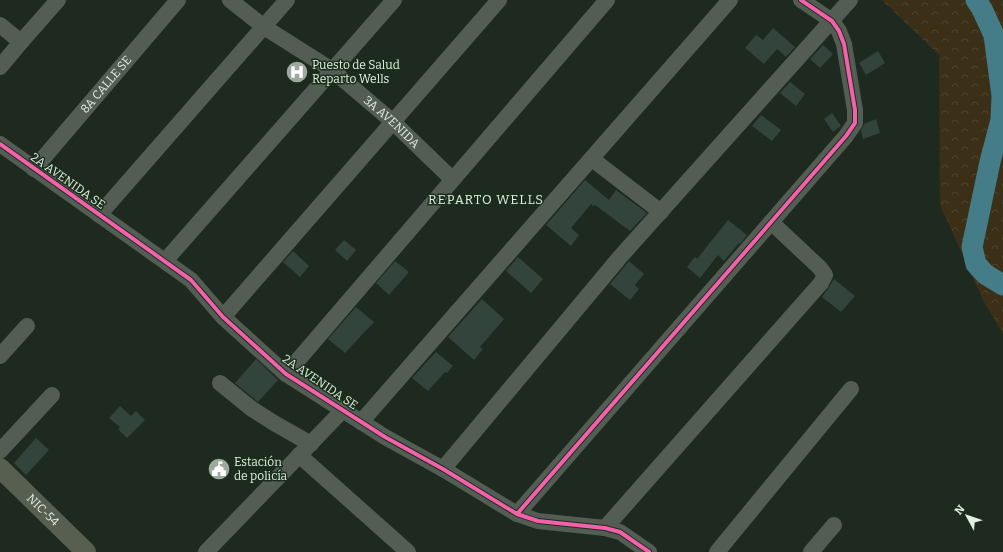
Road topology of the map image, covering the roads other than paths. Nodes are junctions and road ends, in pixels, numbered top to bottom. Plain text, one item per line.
1 (58, 0) edge
2 (178, 0) edge
3 (230, 0) edge
4 (287, 0) edge
5 (394, 0) edge
6 (499, 0) edge
7 (607, 0) edge
8 (730, 0) edge
9 (801, 0) edge
10 (850, 0) edge
11 (832, 21) junction
12 (0, 25) edge
13 (264, 27) junction
14 (21, 42) junction
15 (0, 68) edge
16 (332, 70) junction
17 (392, 121) junction
18 (0, 144) edge
19 (592, 159) junction
20 (34, 169) junction
21 (452, 179) junction
22 (661, 212) junction
23 (99, 215) junction
24 (771, 222) junction
25 (165, 261) junction
26 (223, 317) junction
27 (27, 326) dead end
28 (0, 356) edge
29 (286, 374) junction
30 (220, 383) dead end
31 (851, 389) dead end
32 (52, 395) dead end
33 (344, 410) junction
34 (361, 422) junction
35 (311, 444) junction
36 (0, 451) edge
37 (300, 455) junction
38 (443, 469) junction
39 (2, 474) edge
40 (517, 514) junction
41 (834, 526) dead end
42 (605, 528) junction
43 (86, 552) edge
44 (206, 552) edge
45 (408, 552) edge
46 (649, 552) edge
47 (717, 552) edge
48 (811, 552) edge

1 - 14 street
2 - 20 street, 8A CALLE SE
3 - 13 street, 3A AVENIDA
4 - 13 street
5 - 16 street
6 - 17 street
7 - 21 street
8 - 19 street
9 - 11 street
10 - 11 street
11 - 22 street
11 - 24 street
12 - 14 street
13 - 16 street, 3A AVENIDA
13 - 23 street
14 - 15 street
16 - 17 street, 3A AVENIDA
16 - 25 street
17 - 21 street, 3A AVENIDA
17 - 26 street
18 - 20 street, 2A AVENIDA SE
19 - 22 street
19 - 34 street
20 - 23 street, 2A AVENIDA SE
21 - 29 street
22 - 38 street
23 - 25 street, 2A AVENIDA SE
24 - 40 street
24 - 42 street
25 - 26 street, 2A AVENIDA SE
26 - 29 street, 2A AVENIDA SE
27 - 28 street
29 - 33 street, 2A AVENIDA SE
30 - 35 street
31 - 47 street
32 - 36 street
33 - 34 street, 2A AVENIDA SE
33 - 35 street
34 - 38 street, 2A AVENIDA SE
35 - 37 street
37 - 44 street
37 - 45 street
38 - 40 street, 2A AVENIDA SE
39 - 43 main road, NIC-54 / NIC-54
40 - 42 street, 2A AVENIDA SE
41 - 48 street
42 - 46 street, 2A AVENIDA SE

